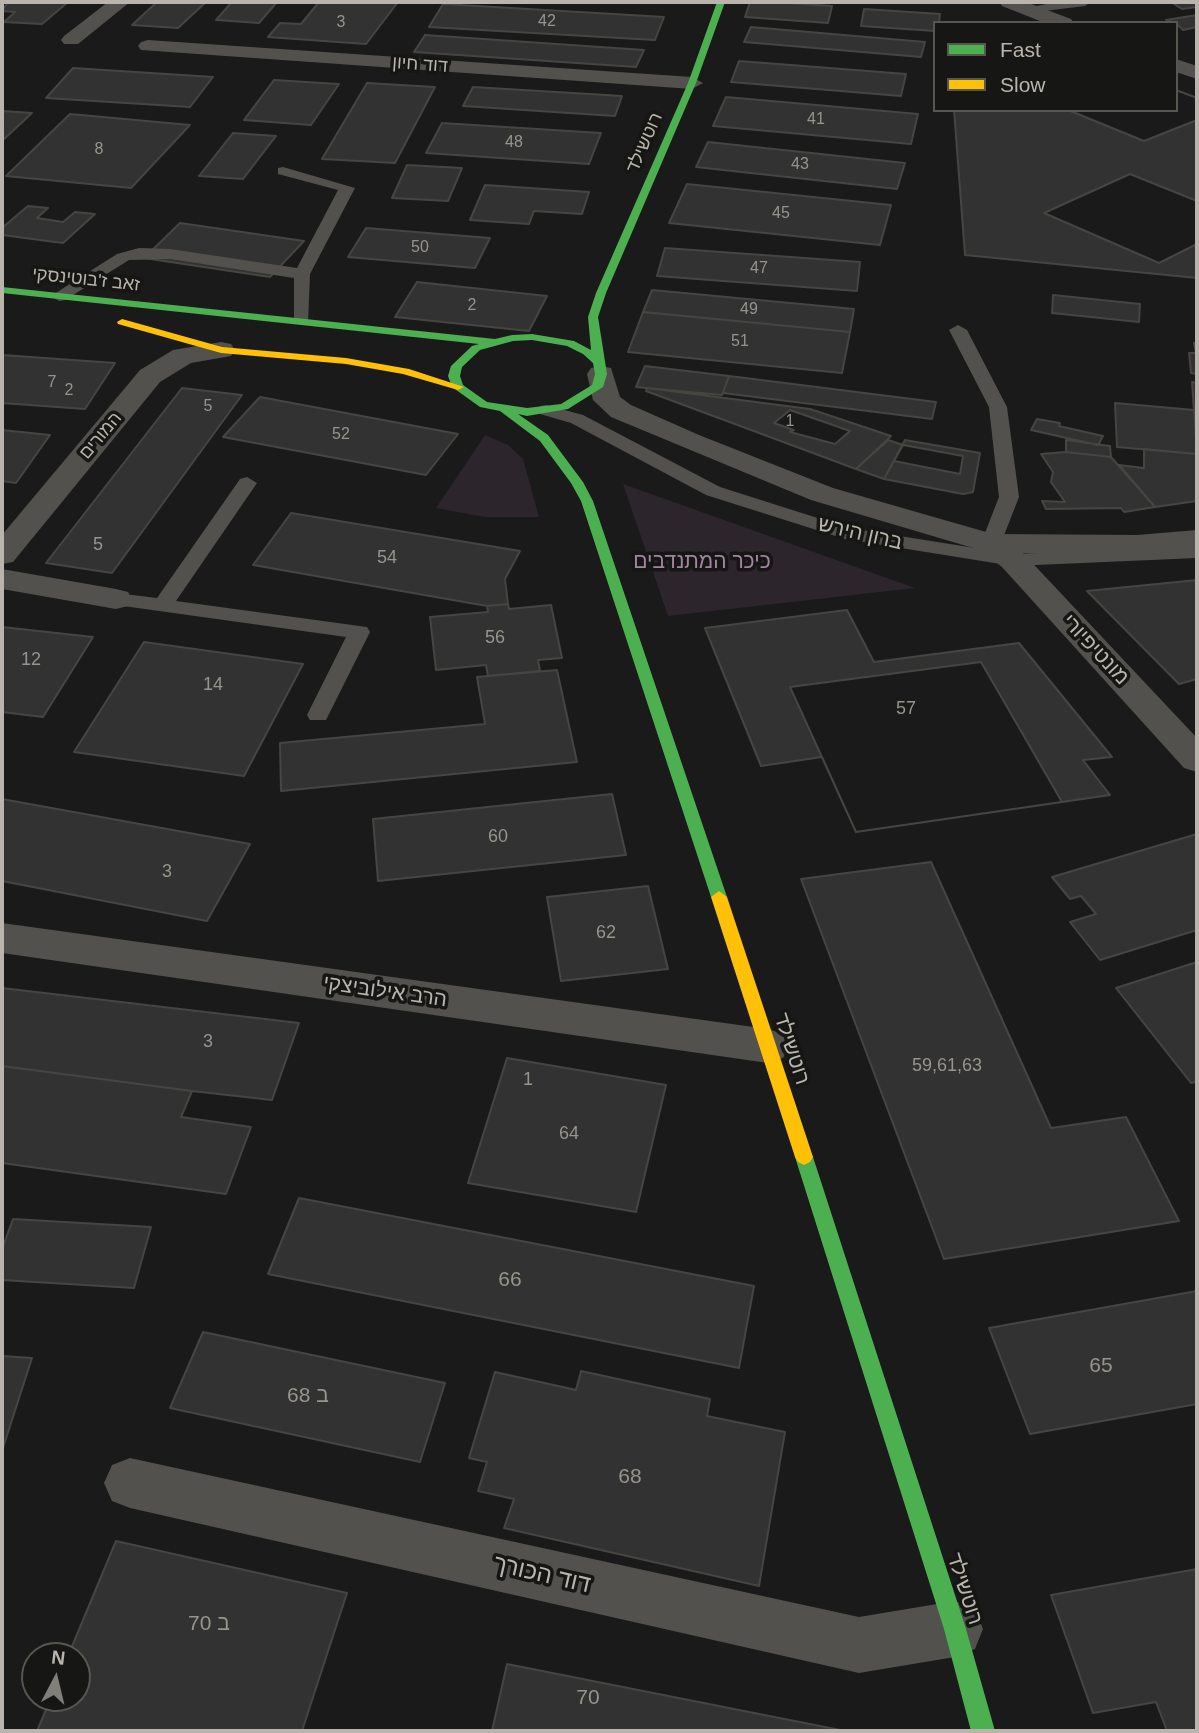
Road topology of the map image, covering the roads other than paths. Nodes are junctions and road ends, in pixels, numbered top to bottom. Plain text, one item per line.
1 (120, 2) edge
2 (721, 2) edge
3 (1009, 2) edge
4 (1085, 2) edge
5 (1028, 9) junction
6 (1059, 21) edge
7 (71, 40) dead end
8 (149, 46) dead end
9 (1178, 66) edge
10 (1197, 74) edge
11 (692, 83) junction
12 (284, 171) dead end
13 (302, 274) junction
14 (5, 291) edge
15 (59, 296) junction
16 (600, 297) junction
17 (302, 320) junction
18 (958, 330) dead end
19 (525, 338) junction
20 (493, 342) junction
21 (221, 350) junction
22 (600, 368) junction
23 (458, 387) junction
24 (505, 410) junction
25 (546, 410) junction
26 (247, 483) dead end
27 (1197, 539) edge
28 (1002, 551) junction
29 (1197, 552) edge
30 (2, 555) edge
31 (2, 579) edge
32 (116, 599) joint
33 (163, 605) junction
34 (318, 715) dead end
35 (1197, 760) edge
36 (2, 939) edge
37 (768, 1046) junction
38 (130, 1483) dead end
39 (955, 1629) junction
40 (983, 1731) edge

1 - 7 street
2 - 11 street, רוטשילד
3 - 5 street
4 - 5 lane
5 - 6 street
8 - 11 street, דוד חיון
9 - 10 street
11 - 16 street, רוטשילד
12 - 13 lane
13 - 15 lane
13 - 17 lane
14 - 15 street, זאב ז'בוטינסקי
14 - 21 street, זאב ז'בוטינסקי
15 - 17 street, זאב ז'בוטינסקי
16 - 19 street, רוטשילד
16 - 22 street, רוטשילד
17 - 20 street, זאב ז'בוטינסקי
18 - 28 lane
19 - 20 street
19 - 22 street
20 - 23 street
21 - 23 street, זאב ז'בוטינסקי
21 - 30 street, המורים
22 - 25 street
22 - 28 street, ברון הירש
23 - 24 street
24 - 25 street
24 - 37 street, רוטשילד
25 - 28 lane, ברון הירש
26 - 33 lane
27 - 28 street, ברון הירש
28 - 29 lane, ברון הירש
28 - 35 street, מונטיפיורי
31 - 32 street
32 - 33 lane
33 - 34 lane
36 - 37 street, הרב אילוביצקי
37 - 39 street, רוטשילד
38 - 39 street, דוד הכורך
39 - 40 street, רוטשילד

